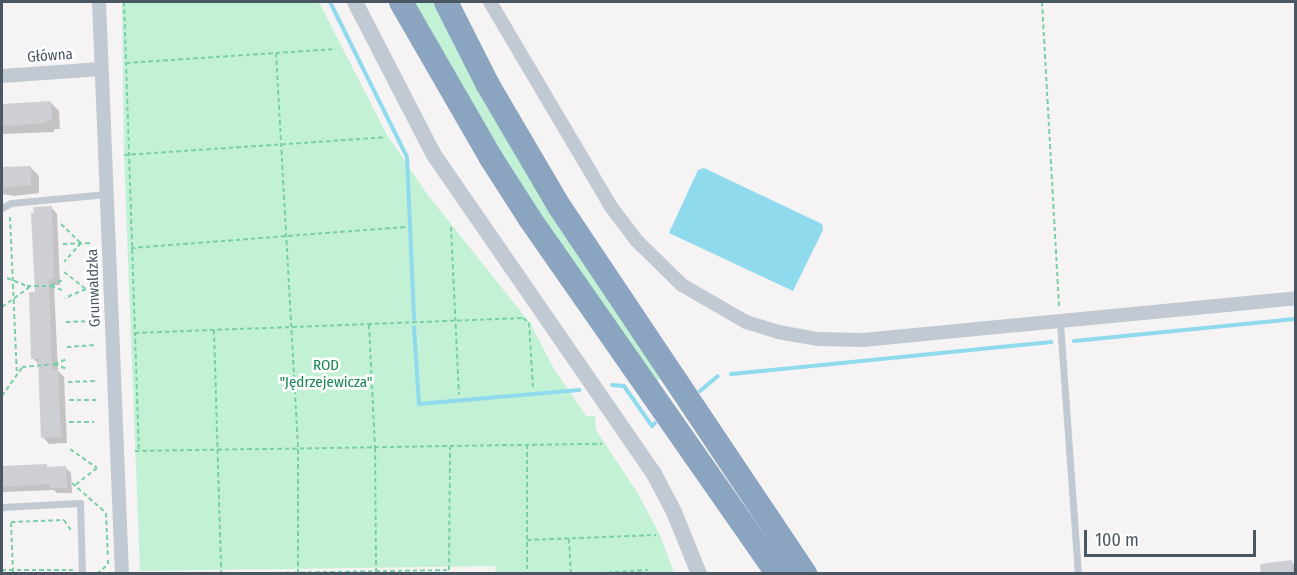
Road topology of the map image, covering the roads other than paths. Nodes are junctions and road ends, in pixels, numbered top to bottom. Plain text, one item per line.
1 (99, 2) edge
2 (355, 2) edge
3 (401, 2) edge
4 (446, 2) edge
5 (490, 2) edge
6 (101, 69) junction
7 (2, 76) edge
8 (107, 194) junction
9 (2, 208) edge
10 (1296, 298) edge
11 (1060, 323) junction
12 (2, 507) edge
13 (82, 573) edge
14 (122, 573) edge
15 (699, 573) edge
16 (778, 573) edge
17 (806, 573) edge
18 (1078, 573) edge

1 - 6 street, Grunwaldzka
2 - 15 street
3 - 16 highway
4 - 17 highway
5 - 11 street
6 - 7 street, Główna
6 - 8 street, Grunwaldzka
8 - 9 lane
8 - 14 street, Grunwaldzka
10 - 11 street
11 - 18 lane
12 - 13 lane

